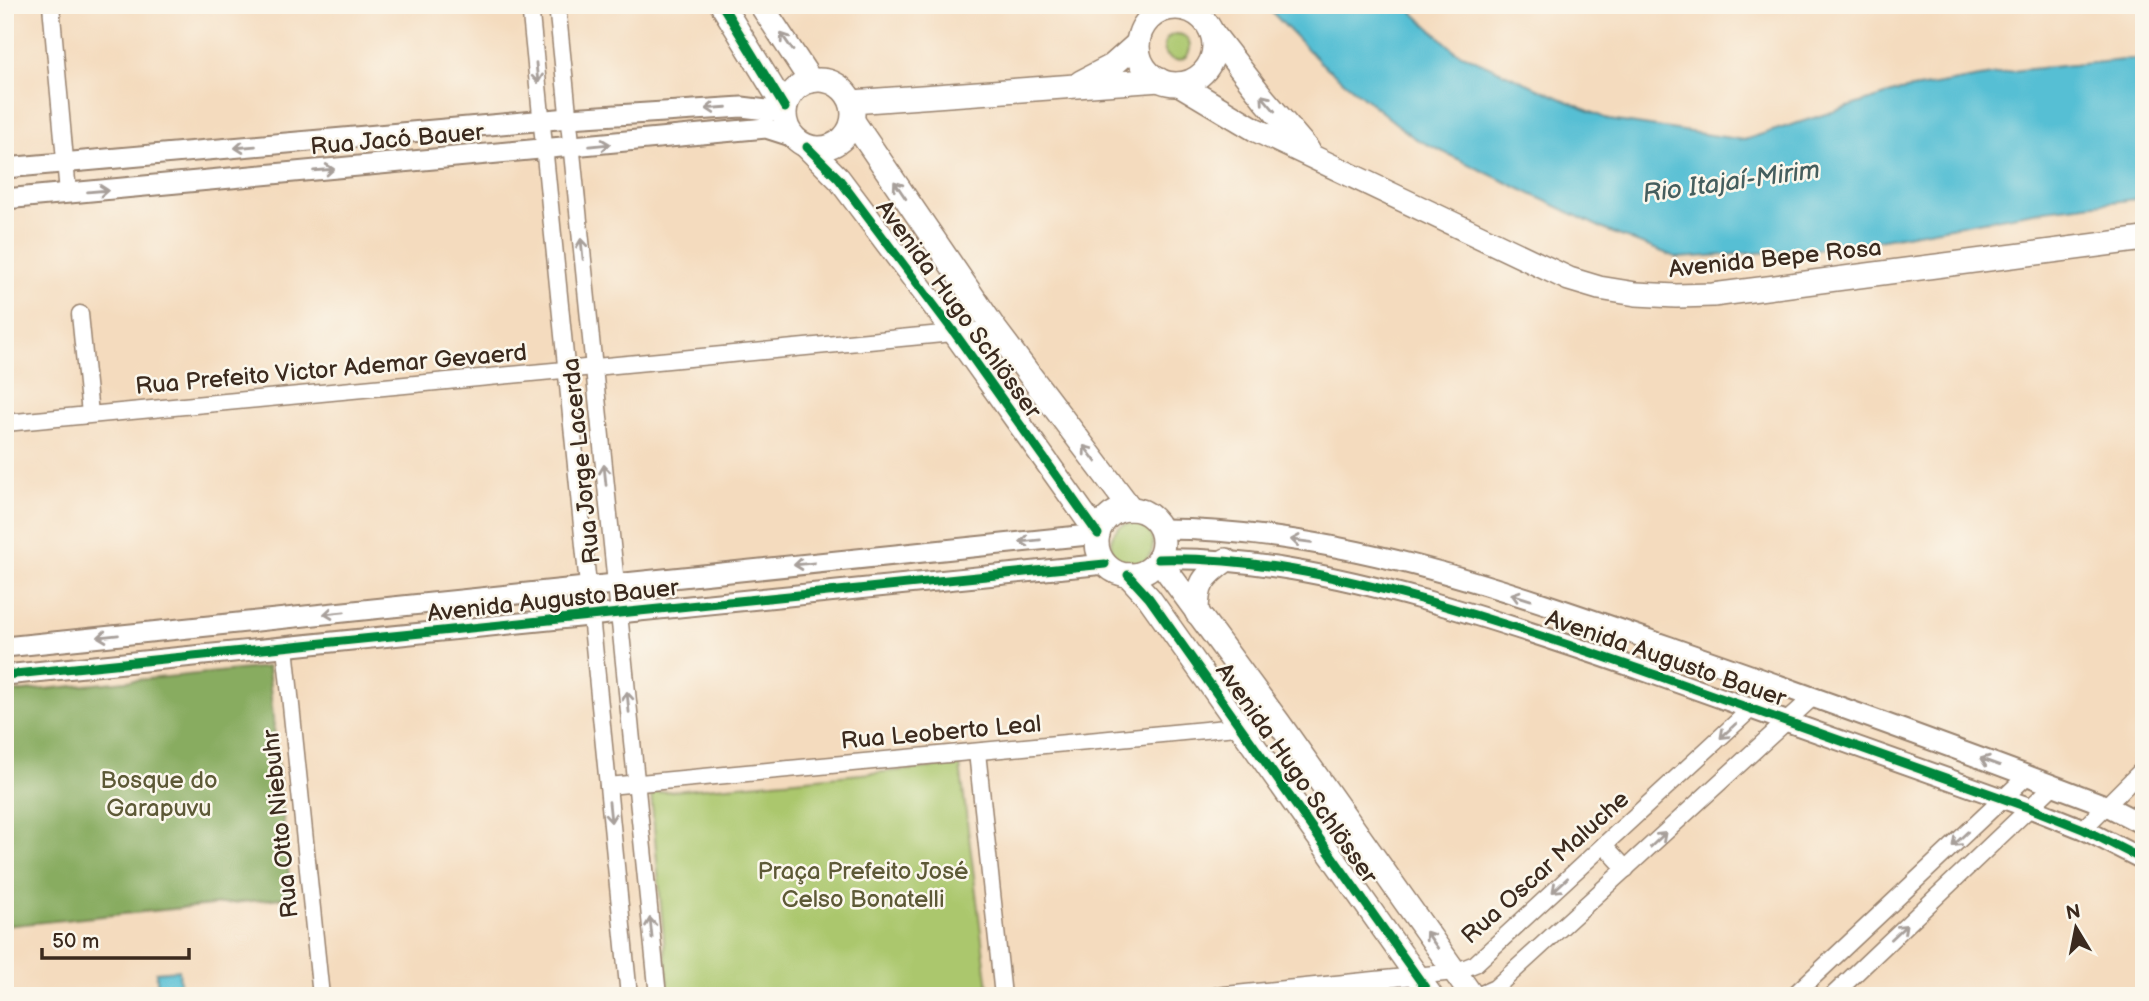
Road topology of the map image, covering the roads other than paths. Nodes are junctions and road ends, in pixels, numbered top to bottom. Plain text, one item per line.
1 (51, 5) edge
2 (530, 5) edge
3 (557, 5) edge
4 (722, 5) edge
5 (761, 5) edge
6 (1137, 5) edge
7 (1191, 9) edge
8 (1211, 31) junction
9 (1140, 36) junction
10 (811, 81) junction
11 (1169, 82) junction
12 (1072, 87) junction
13 (785, 110) junction
14 (852, 112) junction
15 (569, 118) junction
16 (542, 121) junction
17 (799, 141) junction
18 (290, 143) junction
19 (572, 147) junction
20 (545, 150) junction
21 (1313, 155) junction
22 (66, 163) junction
23 (5, 168) edge
24 (294, 173) junction
25 (68, 193) junction
26 (5, 199) edge
27 (2144, 239) edge
28 (80, 314) dead end
29 (995, 329) junction
30 (954, 332) junction
31 (594, 366) junction
32 (566, 369) junction
33 (90, 414) junction
34 (5, 422) edge
35 (1131, 509) junction
36 (1161, 529) junction
37 (1098, 534) junction
38 (852, 559) junction
39 (1158, 559) junction
40 (1226, 560) junction
41 (1396, 561) junction
42 (1105, 564) junction
43 (1128, 575) junction
44 (616, 584) junction
45 (588, 586) junction
46 (855, 589) junction
47 (1389, 590) junction
48 (429, 603) junction
49 (370, 609) junction
50 (1561, 609) junction
51 (619, 613) junction
52 (1197, 614) junction
53 (591, 616) junction
54 (433, 632) junction
55 (374, 638) junction
56 (1552, 638) junction
57 (5, 647) edge
58 (285, 647) junction
59 (5, 675) edge
60 (1778, 684) junction
61 (1813, 697) junction
62 (1751, 709) junction
63 (1787, 720) junction
64 (1279, 723) junction
65 (1242, 727) junction
66 (977, 752) junction
67 (2144, 768) edge
68 (2028, 775) junction
69 (636, 783) junction
70 (608, 786) junction
71 (2054, 786) junction
72 (2003, 799) junction
73 (2105, 805) junction
74 (2030, 808) junction
75 (2144, 825) edge
76 (2083, 829) junction
77 (1604, 845) junction
78 (2144, 860) edge
79 (1626, 869) junction
80 (1861, 932) junction
81 (1880, 950) junction
82 (1455, 972) junction
83 (1416, 975) junction
84 (321, 996) edge
85 (629, 996) edge
86 (658, 996) edge
87 (1003, 996) edge
88 (1215, 996) edge
89 (1431, 996) edge
90 (1472, 996) edge
91 (1477, 996) edge
92 (1793, 996) edge
93 (1832, 996) edge

1 - 22 street
2 -> 16 street, Rua Jorge Lacerda
3 - 15 street, Rua Jorge Lacerda
4 - 13 main road
10 -> 5 main road
6 - 9 main road
7 - 8 main road
7 - 9 main road
8 - 11 main road
21 -> 8 main road, Avenida Bepe Rosa
9 - 11 main road
9 - 12 main road
10 - 13 main road
10 - 14 main road
11 - 12 main road
11 - 21 main road, Avenida Bepe Rosa
12 - 14 main road
13 -> 15 street, Rua Jacó Bauer
13 - 17 main road
14 - 17 main road
29 -> 14 main road, Avenida Hugo Schlösser
15 - 16 street, Rua Jacó Bauer
15 - 19 street, Rua Jorge Lacerda
16 - 18 street, Rua Jacó Bauer
16 - 20 street, Rua Jorge Lacerda
19 -> 17 street, Rua Jacó Bauer
17 - 30 main road, Avenida Hugo Schlösser
18 -> 22 street, Rua Jacó Bauer
18 - 24 street
19 - 20 street, Rua Jacó Bauer
31 -> 19 street, Rua Jorge Lacerda
24 -> 20 street, Rua Jacó Bauer
20 - 32 street, Rua Jorge Lacerda
21 - 27 main road, Avenida Bepe Rosa
22 - 23 street, Rua Jacó Bauer
22 - 25 street
25 -> 24 street, Rua Jacó Bauer
25 - 26 street, Rua Jacó Bauer
28 - 33 street
29 - 30 street, Rua Prefeito Victor Ademar Gevaerd
35 -> 29 main road, Avenida Hugo Schlösser
30 - 31 street, Rua Prefeito Victor Ademar Gevaerd
30 - 37 main road, Avenida Hugo Schlösser
31 - 32 street, Rua Prefeito Victor Ademar Gevaerd
44 -> 31 street, Rua Jorge Lacerda
32 - 33 street, Rua Prefeito Victor Ademar Gevaerd
32 - 45 street, Rua Jorge Lacerda
33 - 34 street, Rua Prefeito Victor Ademar Gevaerd
35 - 36 main road
35 - 37 main road
36 - 39 main road
41 -> 36 street, Avenida Augusto Bauer
37 -> 38 street, Avenida Augusto Bauer
37 - 42 main road
38 -> 44 street, Avenida Augusto Bauer
38 - 46 street
39 - 40 street, Avenida Augusto Bauer
39 - 43 main road
39 - 52 main road, Avenida Hugo Schlösser
40 - 47 street, Avenida Augusto Bauer
40 - 52 main road
41 - 47 street
50 -> 41 street, Avenida Augusto Bauer
42 - 43 main road
42 - 46 street, Avenida Augusto Bauer
43 - 65 main road, Avenida Hugo Schlösser
44 - 45 street, Avenida Augusto Bauer
44 - 51 street, Rua Jorge Lacerda
45 - 48 street, Avenida Augusto Bauer
45 - 53 street, Rua Jorge Lacerda
46 - 51 street, Avenida Augusto Bauer
47 - 56 street, Avenida Augusto Bauer
48 - 49 street, Avenida Augusto Bauer
48 - 54 street
49 - 55 street
49 -> 57 street, Avenida Augusto Bauer
50 - 56 street
50 - 60 street, Avenida Augusto Bauer
51 - 53 street, Avenida Augusto Bauer
69 -> 51 street, Rua Jorge Lacerda
52 - 64 main road, Avenida Hugo Schlösser
53 - 54 street, Avenida Augusto Bauer
53 - 70 street, Rua Jorge Lacerda
54 - 55 street, Avenida Augusto Bauer
55 - 58 street, Avenida Augusto Bauer
56 - 62 street, Avenida Augusto Bauer
58 - 59 street, Avenida Augusto Bauer
58 - 84 street, Rua Otto Niebuhr
60 - 61 street, Avenida Augusto Bauer
60 - 62 street, Rua Oscar Maluche
61 - 63 street
68 -> 61 street, Avenida Augusto Bauer
62 - 63 street, Avenida Augusto Bauer
62 -> 77 street, Rua Oscar Maluche
63 - 72 street, Avenida Augusto Bauer
79 -> 63 street
64 - 65 street, Rua Leoberto Leal
82 -> 64 main road, Avenida Hugo Schlösser
65 - 66 street, Rua Leoberto Leal
65 - 83 main road, Avenida Hugo Schlösser
66 - 69 street, Rua Leoberto Leal
66 - 87 street
67 - 73 street
68 - 71 street, Avenida Augusto Bauer
68 - 72 street
69 - 70 street, Rua Leoberto Leal
86 -> 69 street, Rua Jorge Lacerda
70 -> 85 street, Rua Jorge Lacerda
71 - 73 street, Avenida Augusto Bauer
71 - 74 street
72 - 74 street, Avenida Augusto Bauer
72 -> 80 street
73 - 75 street, Avenida Augusto Bauer
73 - 76 street
74 - 76 street, Avenida Augusto Bauer
81 -> 74 street
76 - 78 street, Avenida Augusto Bauer
77 - 79 street
77 -> 82 street, Rua Oscar Maluche
79 - 91 street
80 - 81 street
80 - 92 street
81 - 93 street
82 - 83 street, Rua Oscar Maluche
82 - 90 main road, Avenida Hugo Schlösser
83 - 88 street, Rua Oscar Maluche
83 - 89 main road, Avenida Hugo Schlösser

